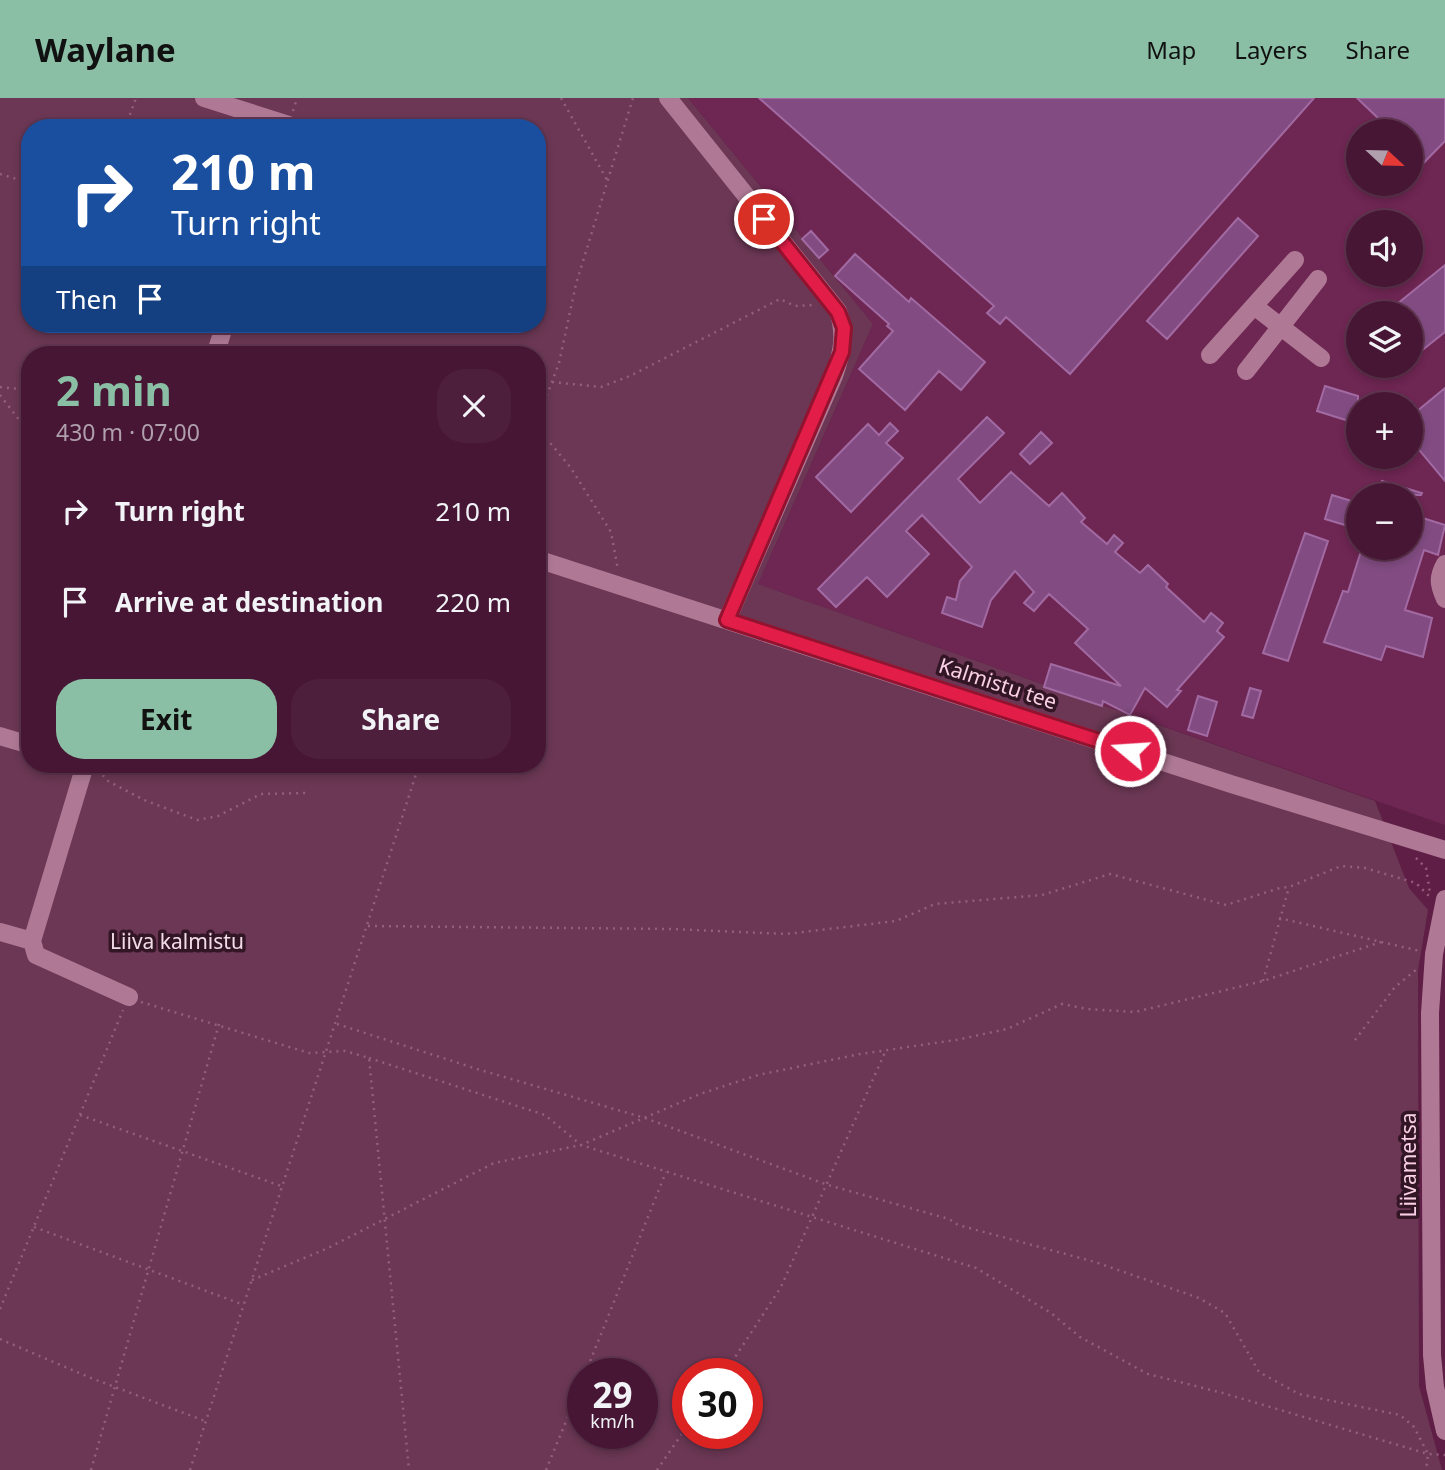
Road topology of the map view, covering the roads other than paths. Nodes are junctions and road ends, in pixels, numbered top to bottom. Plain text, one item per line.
1 (204, 98) edge
2 (668, 98) edge
3 (270, 119) edge
4 (1295, 260) dead end
5 (1318, 279) dead end
6 (1254, 306) junction
7 (1281, 326) junction
8 (1210, 355) dead end
9 (1321, 358) dead end
10 (1246, 371) dead end
11 (546, 562) edge
12 (1445, 564) edge
13 (1445, 599) edge
14 (727, 620) junction
15 (0, 736) edge
16 (21, 742) edge
17 (83, 773) edge
18 (1445, 850) edge
19 (1440, 900) edge
20 (0, 932) edge
21 (32, 941) junction
22 (129, 997) road end
23 (1445, 1431) edge

1 - 3 street
2 - 14 street
4 - 6 street
5 - 7 street
6 - 7 street
6 - 8 street
7 - 9 street
7 - 10 street
11 - 14 street, Kalmistu tee
12 - 13 street
14 - 18 street, Kalmistu tee
15 - 16 street
17 - 21 street
19 - 23 street, Liivametsa
20 - 21 street
21 - 22 street

